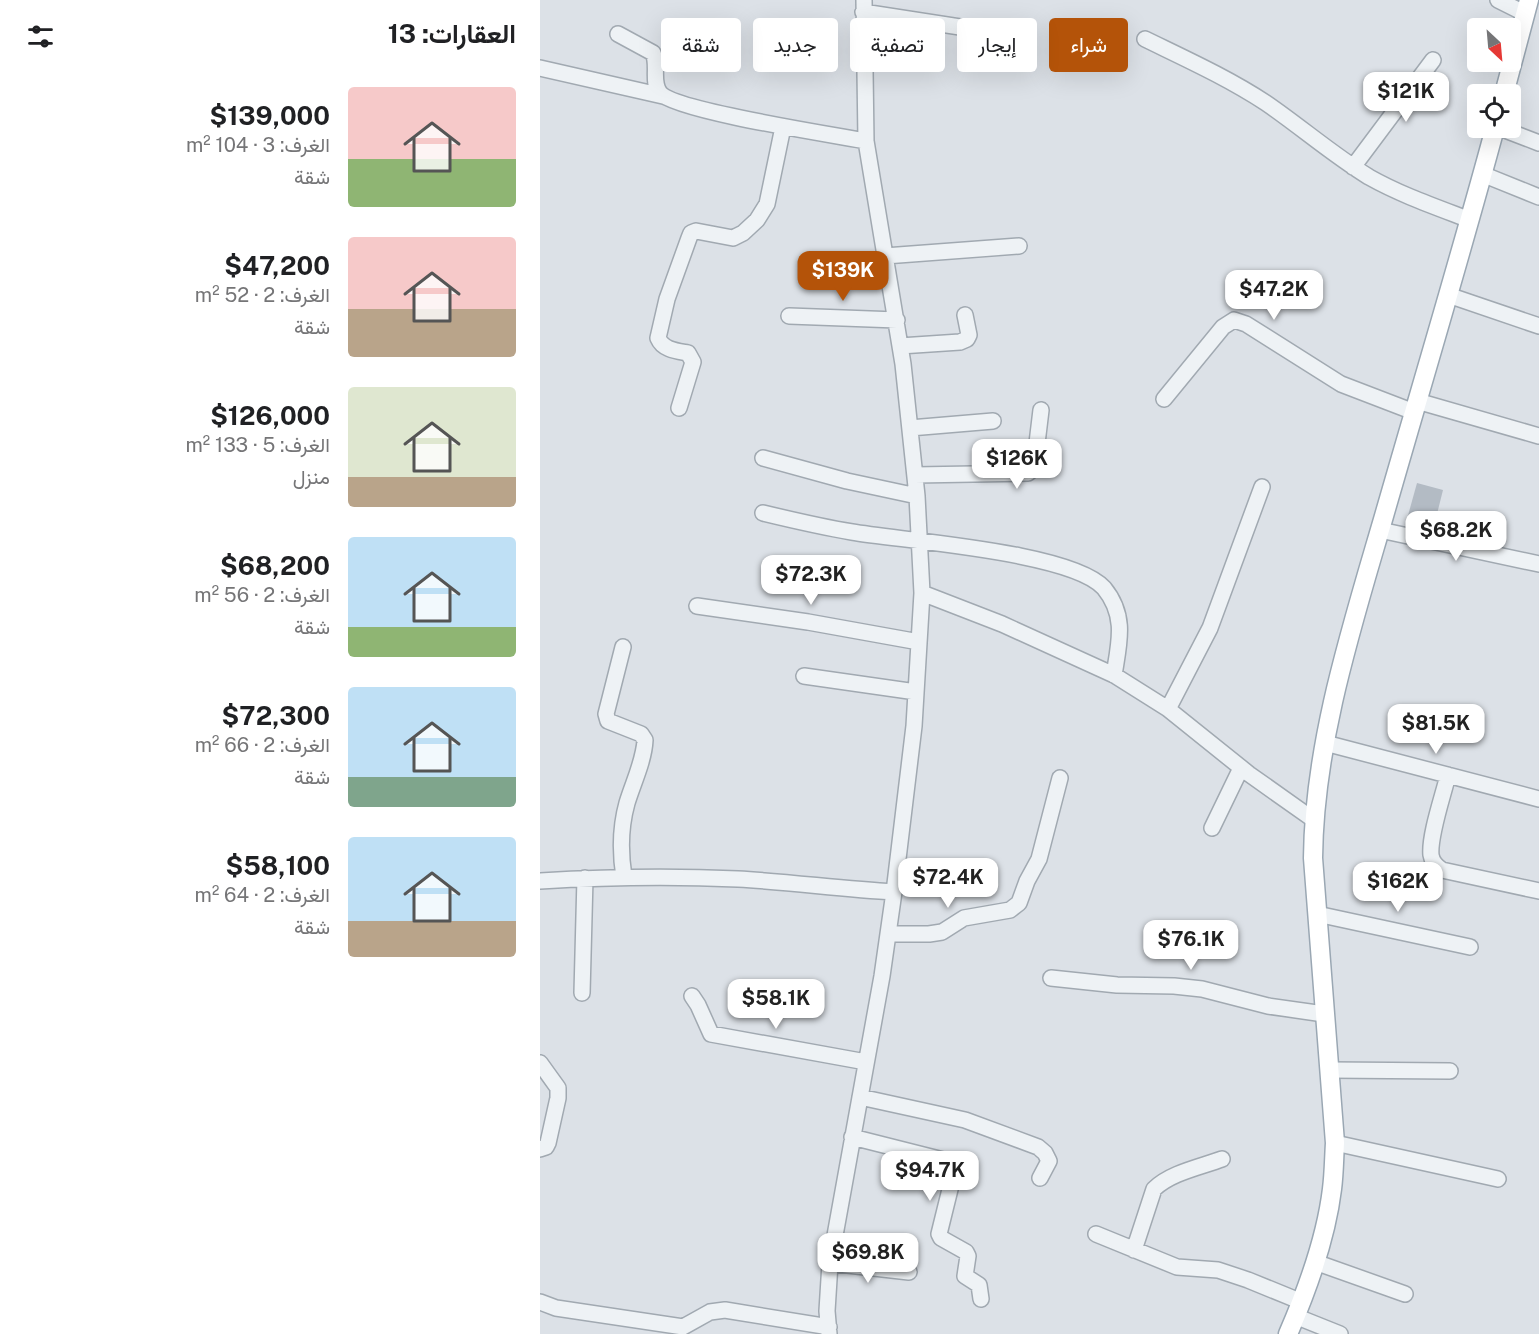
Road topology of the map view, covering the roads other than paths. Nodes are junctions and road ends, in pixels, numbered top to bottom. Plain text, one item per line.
1 (1498, 0) edge
2 (864, 6) edge
3 (1528, 7) edge
4 (957, 26) edge
5 (618, 34) dead end
6 (1145, 39) dead end
7 (1433, 60) dead end
8 (540, 68) edge
9 (1507, 84) edge
10 (663, 96) junction
11 (783, 127) junction
12 (1521, 136) edge
13 (1491, 138) edge
14 (866, 141) junction
15 (1539, 143) edge
16 (1353, 166) junction
17 (1482, 174) junction
18 (1539, 197) edge
19 (1470, 220) junction
20 (1019, 246) dead end
21 (885, 256) junction
22 (1448, 295) junction
23 (965, 315) dead end
24 (789, 316) dead end
25 (897, 320) junction
26 (1539, 326) edge
27 (900, 346) junction
28 (1164, 399) dead end
29 (1416, 406) junction
30 (679, 408) dead end
31 (1041, 410) dead end
32 (993, 421) dead end
33 (910, 428) junction
34 (1539, 436) edge
35 (763, 458) dead end
36 (915, 475) junction
37 (1263, 487) dead end
38 (917, 496) junction
39 (763, 513) dead end
40 (1380, 530) junction
41 (919, 542) junction
42 (1539, 564) edge
43 (922, 593) junction
44 (697, 606) dead end
45 (919, 642) junction
46 (623, 647) dead end
47 (1114, 675) junction
48 (804, 676) dead end
49 (916, 692) junction
50 (1168, 709) junction
51 (1325, 743) junction
52 (1241, 768) junction
53 (1448, 775) junction
54 (1060, 778) dead end
55 (1539, 799) edge
56 (1314, 820) junction
57 (1212, 828) dead end
58 (585, 878) junction
59 (624, 878) junction
60 (540, 881) edge
61 (1539, 891) edge
62 (894, 892) junction
63 (1317, 914) junction
64 (888, 934) junction
65 (1470, 947) dead end
66 (1051, 978) dead end
67 (582, 993) dead end
68 (692, 996) dead end
69 (1324, 1014) junction
70 (866, 1062) junction
71 (540, 1063) edge
72 (1330, 1070) junction
73 (1450, 1071) dead end
74 (860, 1097) junction
75 (852, 1137) junction
76 (1335, 1143) junction
77 (540, 1149) edge
78 (1222, 1159) dead end
79 (1040, 1178) dead end
80 (1498, 1179) dead end
81 (1096, 1234) dead end
82 (1134, 1250) junction
83 (1315, 1262) junction
84 (830, 1263) junction
85 (909, 1272) dead end
86 (1405, 1294) dead end
87 (981, 1299) dead end
88 (540, 1302) edge
89 (1299, 1309) junction
90 (829, 1331) edge
91 (1288, 1334) edge
92 (1340, 1334) edge

1 - 3 street
2 - 4 street
2 - 14 street
3 - 9 main road
5 - 10 street
6 - 16 street
7 - 16 street
8 - 10 street
10 - 11 street
11 - 14 street
11 - 30 street
12 - 15 street
13 - 17 main road
14 - 21 street
16 - 19 street
17 - 18 street
17 - 19 main road
19 - 22 main road
20 - 21 street
21 - 25 street
22 - 26 street
22 - 29 main road
23 - 27 street
24 - 25 street
25 - 27 street
27 - 33 street
28 - 29 street
29 - 34 street
29 - 40 main road
31 - 36 street
32 - 33 street
33 - 36 street
35 - 38 street
36 - 38 street
37 - 50 street
38 - 41 street
39 - 41 street
40 - 42 street
40 - 51 main road
41 - 43 street
41 - 47 street
43 - 45 street
43 - 47 street
44 - 45 street
45 - 49 street
46 - 59 street
47 - 50 street
48 - 49 street
49 - 62 street
50 - 52 street
51 - 53 street
51 - 56 main road
52 - 56 street
52 - 57 street
53 - 55 street
53 - 61 street
54 - 64 street
56 - 63 main road
58 - 59 street
58 - 60 street
58 - 67 street
59 - 62 street
62 - 64 street
63 - 65 street
63 - 69 main road
64 - 70 street
66 - 69 street
68 - 70 street
69 - 72 main road
70 - 74 street
71 - 77 street
72 - 73 street
72 - 76 main road
74 - 75 street
74 - 79 street
75 - 84 street
75 - 87 street
76 - 80 street
76 - 83 main road
78 - 82 street
81 - 82 street
82 - 89 street
83 - 86 street
83 - 89 main road
84 - 85 street
84 - 90 street
88 - 90 street
89 - 91 main road
89 - 92 street

